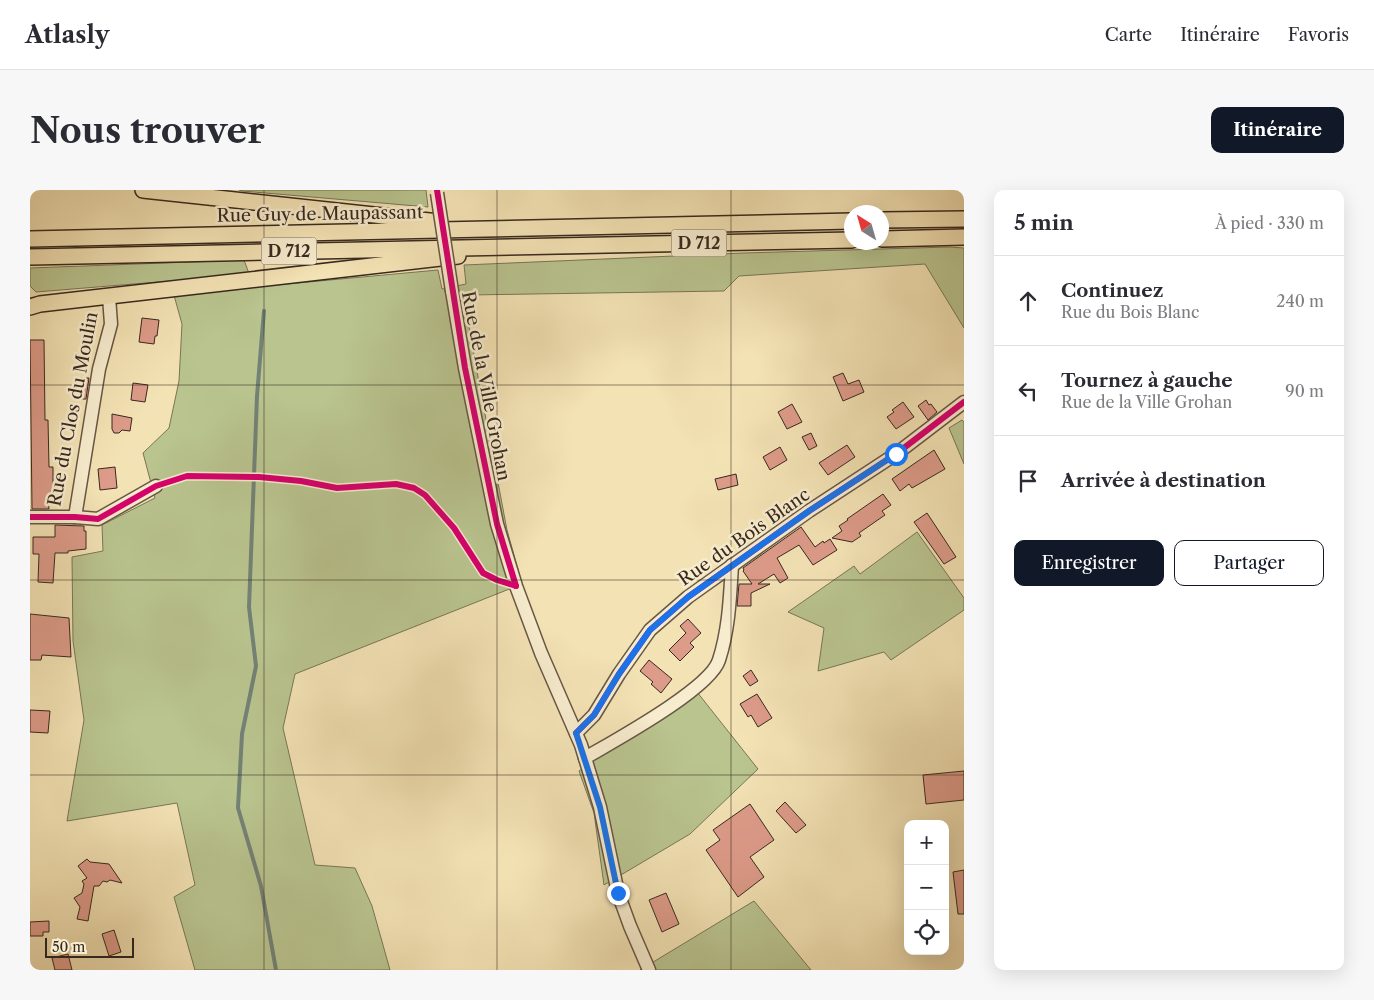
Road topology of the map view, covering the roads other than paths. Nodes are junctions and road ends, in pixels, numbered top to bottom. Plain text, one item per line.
1 (143, 190) edge
2 (437, 192) edge
3 (964, 219) edge
4 (889, 220) edge
5 (844, 221) edge
6 (495, 229) junction
7 (964, 237) edge
8 (30, 239) edge
9 (889, 239) edge
10 (844, 240) edge
11 (547, 246) junction
12 (30, 257) edge
13 (109, 297) junction
14 (30, 307) edge
15 (963, 406) edge
16 (156, 486) dead end
17 (75, 516) junction
18 (30, 517) edge
19 (732, 565) junction
20 (576, 733) junction
21 (585, 758) junction
22 (648, 970) edge

1 - 6 main road
2 - 20 street, Rue de la Ville Grohan, bridge
3 - 4 main road
5 - 6 main road, Rue Guy de Maupassant / D 712
6 - 8 main road, Rue Guy de Maupassant / D 712
7 - 9 main road
10 - 11 main road, Rue Guy de Maupassant / D 712
11 - 12 main road, Rue Guy de Maupassant / D 712
11 - 13 main road
13 - 14 main road
13 - 17 street, Rue du Clos du Moulin
15 - 19 street, Rue du Bois Blanc
16 - 17 street
17 - 18 street, Rue du Clos du Moulin
19 - 20 street, Rue du Bois Blanc
19 - 21 street
20 - 21 street, Rue de la Ville Grohan
21 - 22 street, Rue de la Ville Grohan

